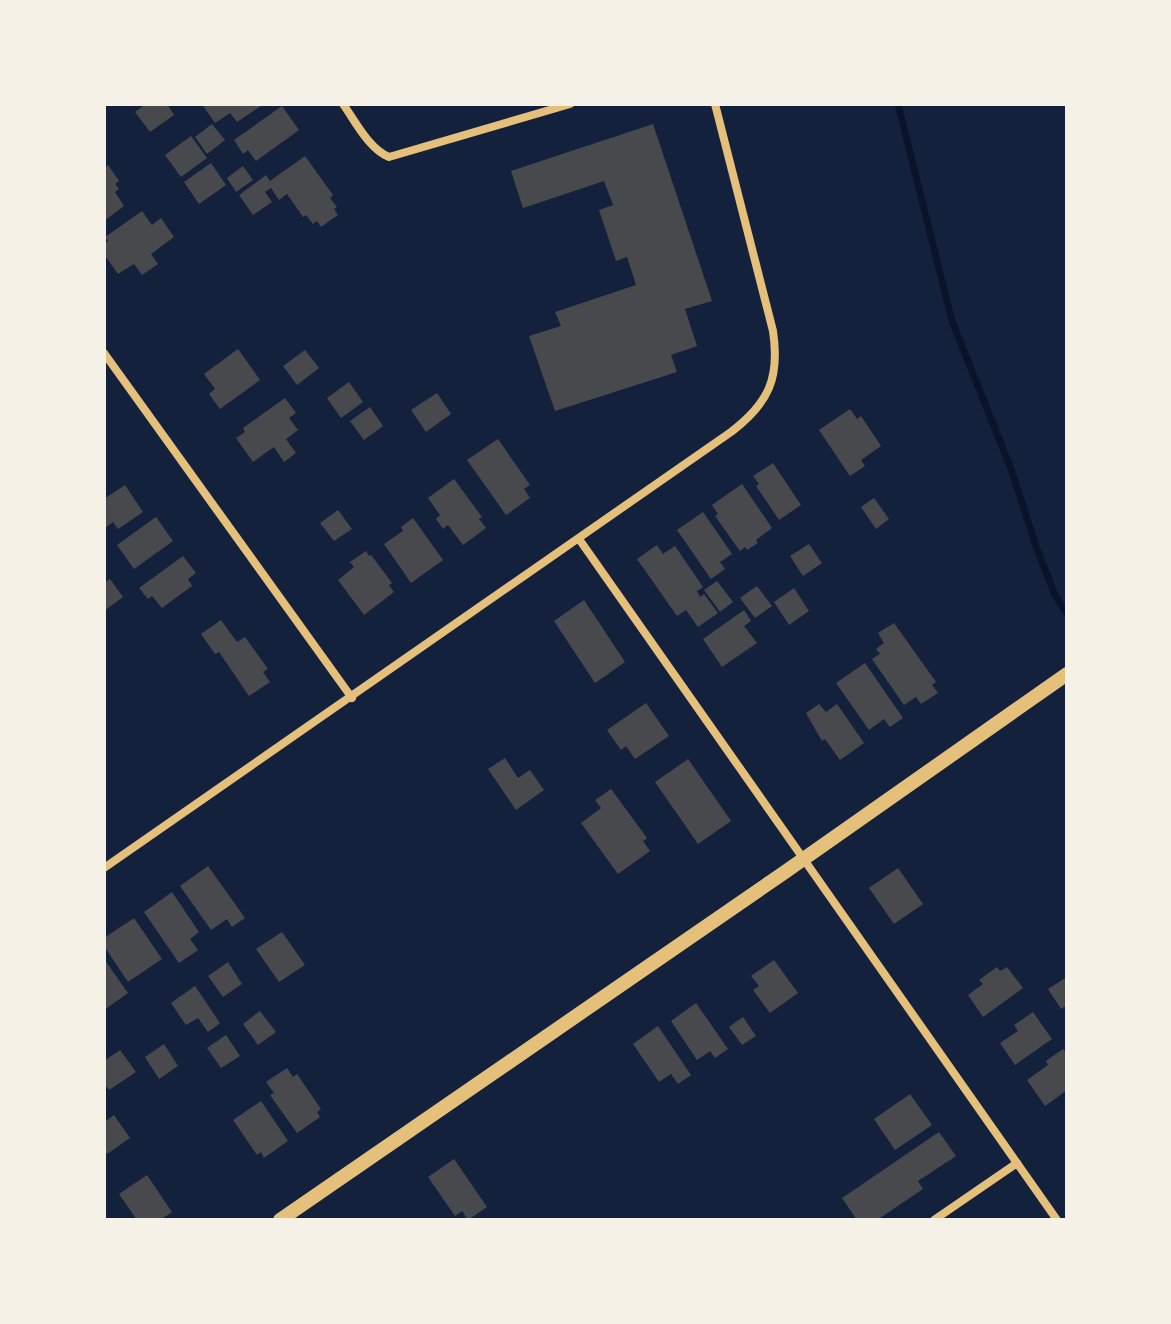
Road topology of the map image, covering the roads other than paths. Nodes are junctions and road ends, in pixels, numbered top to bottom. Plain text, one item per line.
1 (343, 104) edge
2 (570, 104) edge
3 (715, 104) edge
4 (104, 353) edge
5 (579, 539) junction
6 (1067, 674) edge
7 (352, 698) junction
8 (804, 859) junction
9 (104, 868) edge
10 (1017, 1163) junction
11 (280, 1220) edge
12 (934, 1220) edge
13 (1057, 1220) edge

1 - 2 street
3 - 5 street
4 - 7 street
5 - 7 street
5 - 8 street
6 - 8 street
7 - 9 street
8 - 10 street
8 - 11 street
10 - 12 street
10 - 13 street

